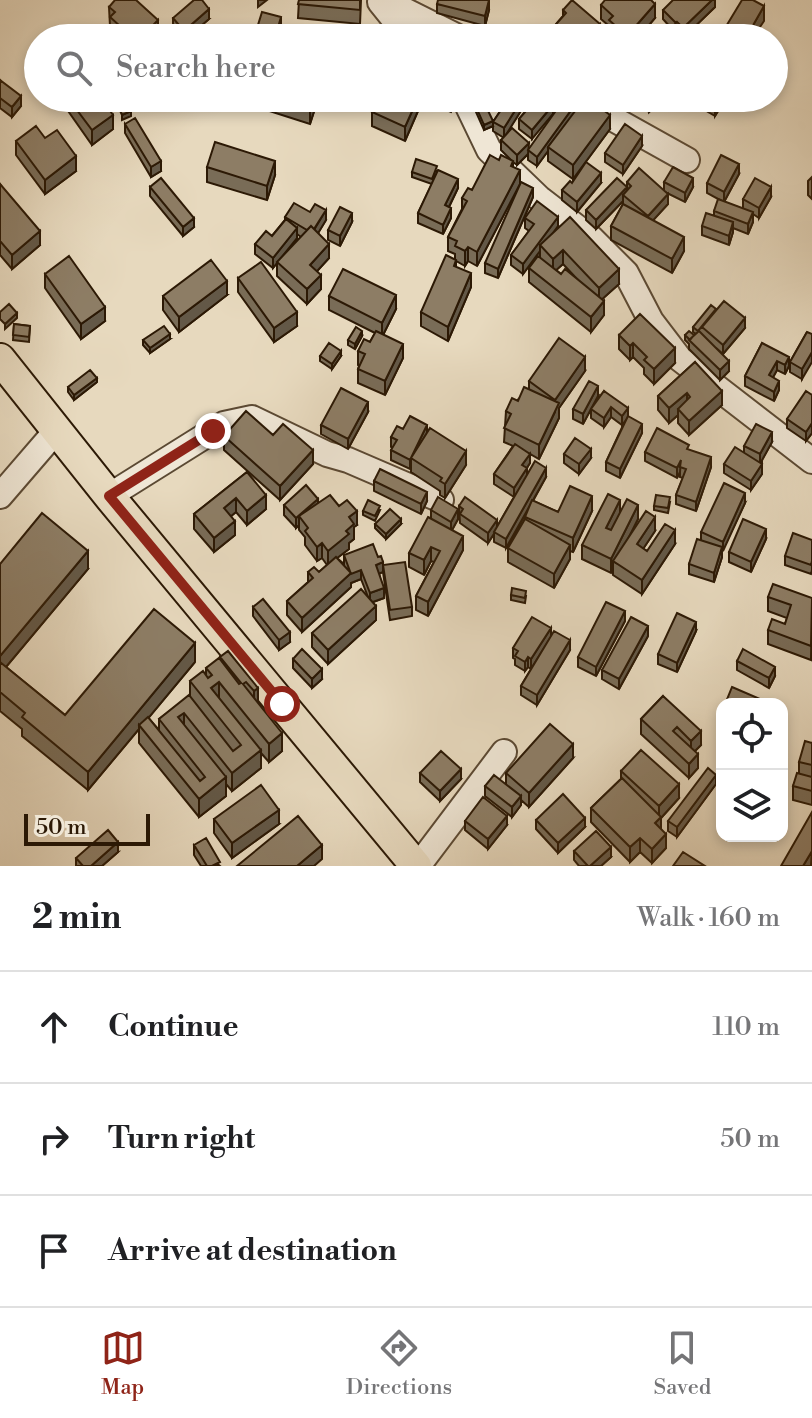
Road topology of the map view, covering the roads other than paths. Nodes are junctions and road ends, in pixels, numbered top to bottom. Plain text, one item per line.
1 (381, 0) edge
2 (399, 24) edge
3 (431, 24) edge
4 (471, 112) edge
5 (601, 112) edge
6 (687, 160) dead end
7 (0, 359) edge
8 (56, 431) junction
9 (812, 461) edge
10 (0, 496) edge
11 (109, 496) junction
12 (441, 500) edge
13 (504, 752) dead end
14 (417, 866) edge

1 - 2 street
1 - 3 street
4 - 9 street
5 - 6 street
7 - 8 main road
8 - 10 street
8 - 11 main road
11 - 12 street
11 - 14 main road
13 - 14 street

